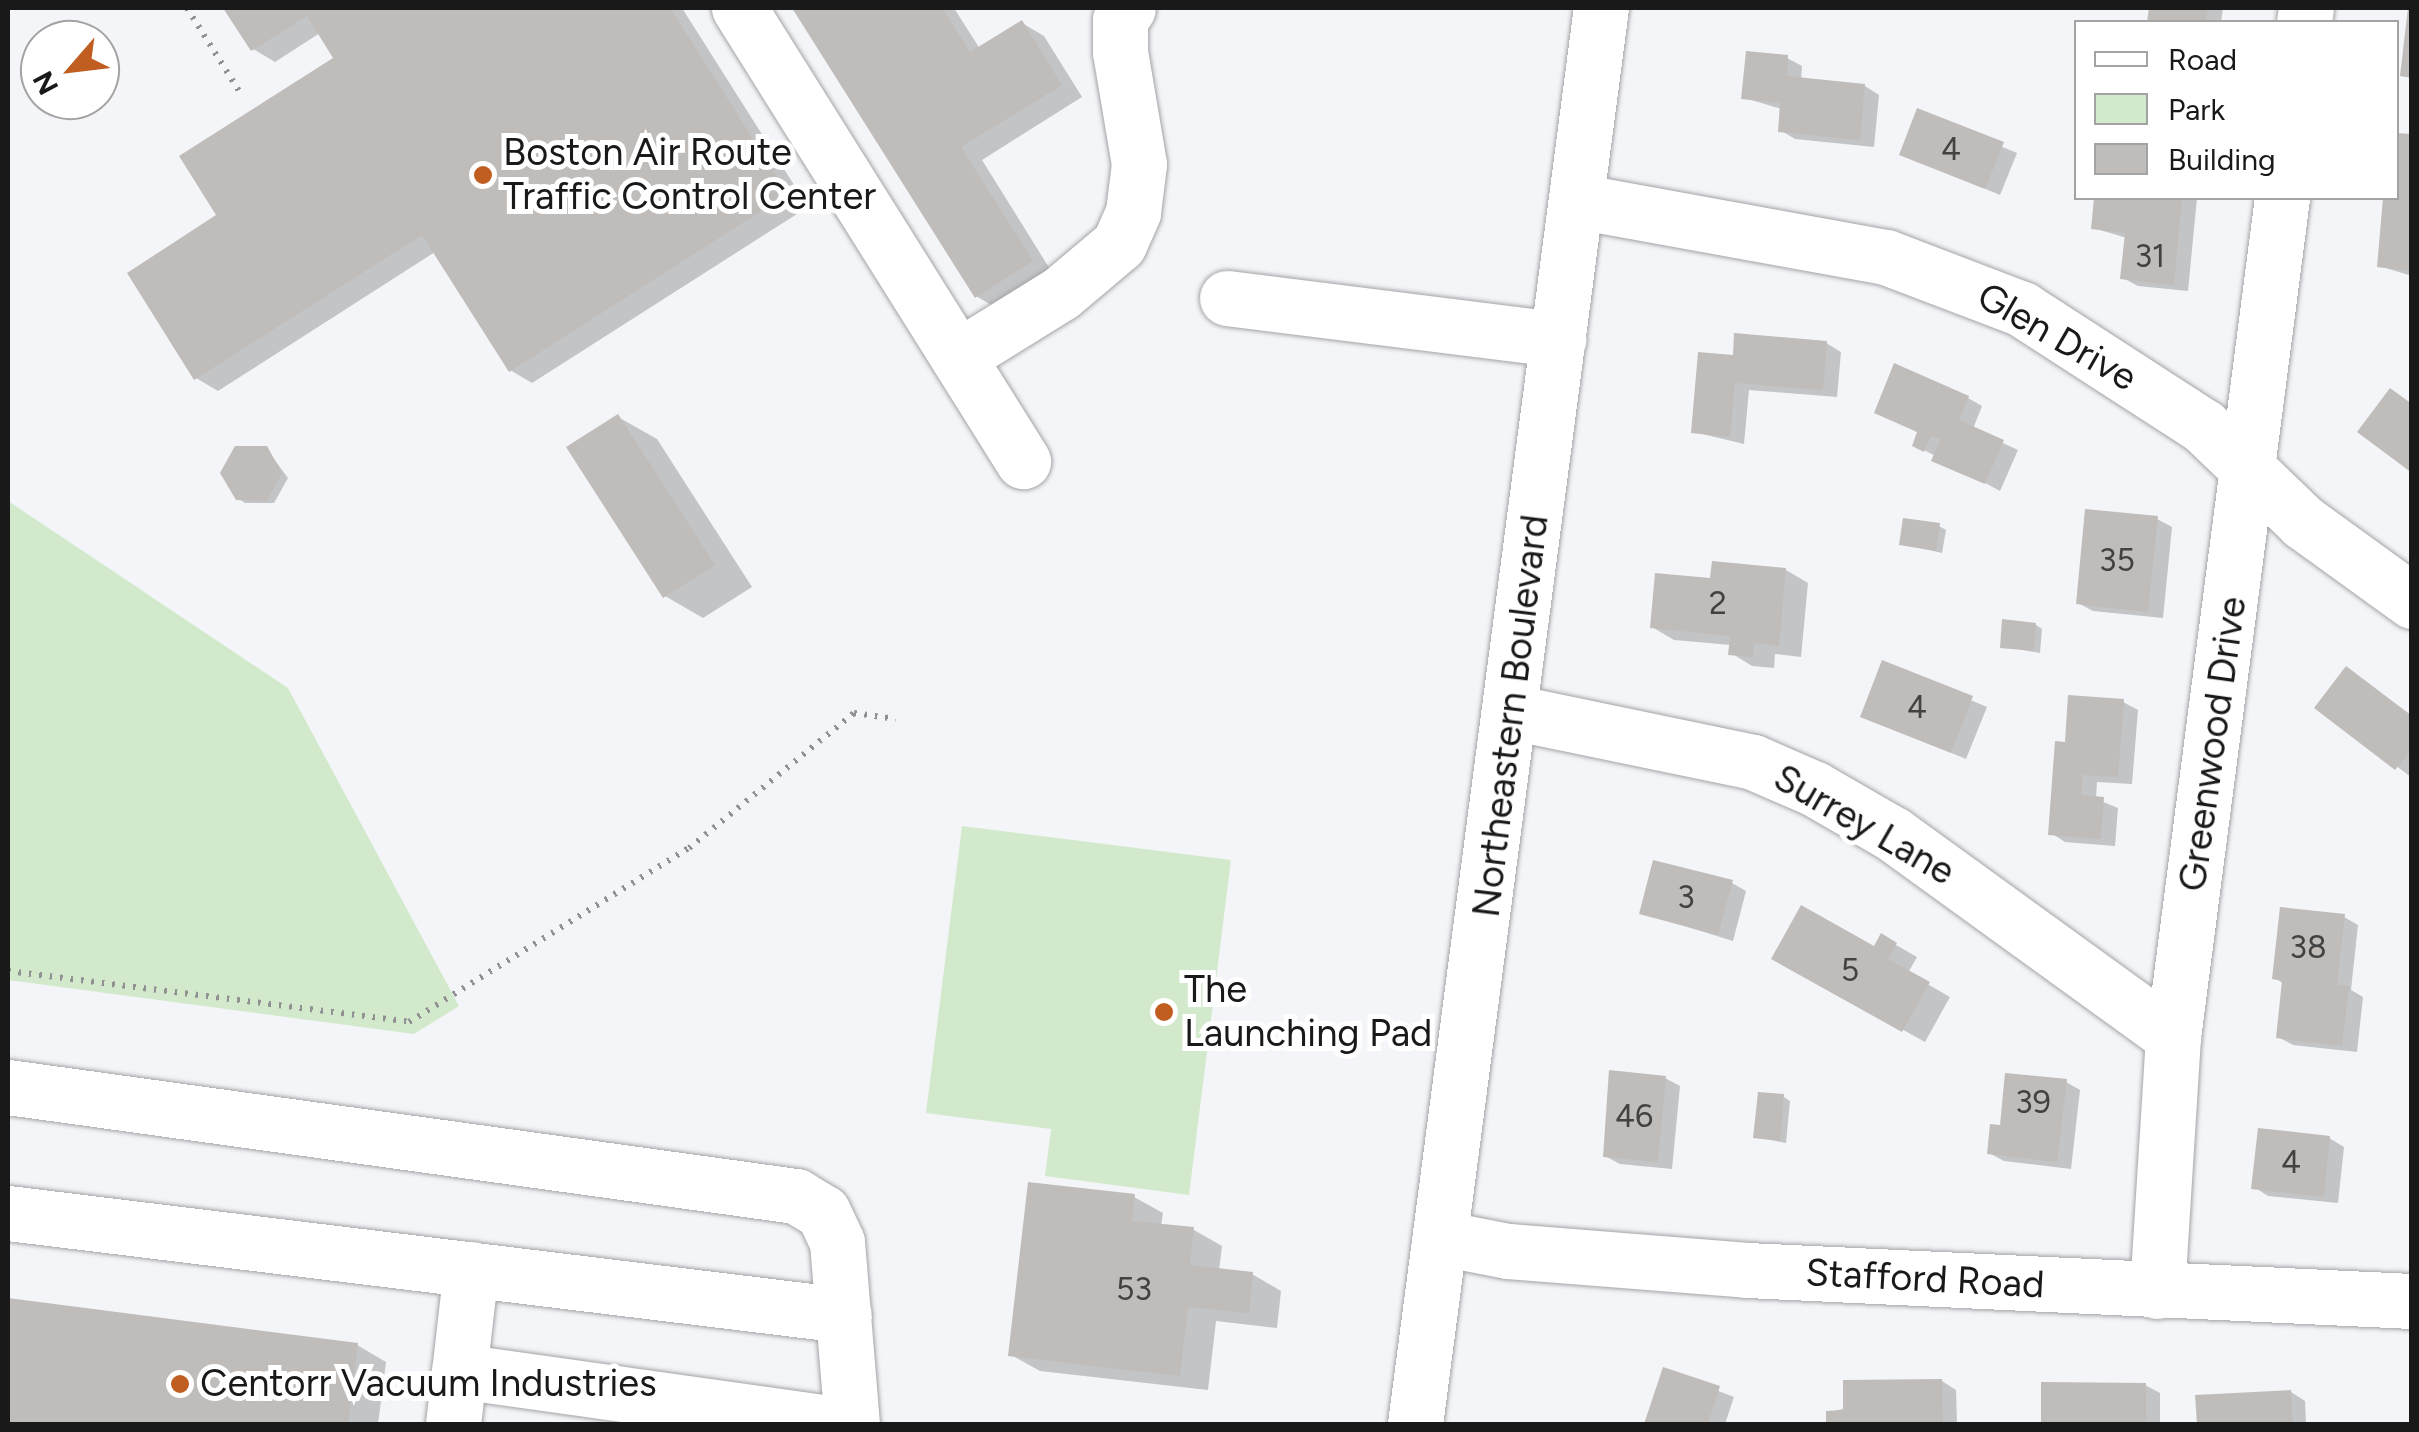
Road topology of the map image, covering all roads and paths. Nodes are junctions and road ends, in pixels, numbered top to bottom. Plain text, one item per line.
1 (187, 8) edge
2 (739, 8) edge
3 (1128, 8) edge
4 (1601, 8) edge
5 (241, 94) dead end
6 (2282, 200) edge
7 (1577, 201) junction
8 (1226, 298) dead end
9 (1558, 339) junction
10 (958, 357) junction
11 (1023, 461) dead end
12 (2248, 470) junction
13 (2412, 601) edge
14 (1512, 712) junction
15 (896, 719) dead end
16 (8, 971) edge
17 (2173, 1036) junction
18 (8, 1086) edge
19 (8, 1213) edge
20 (1441, 1238) junction
21 (471, 1270) junction
22 (2158, 1291) junction
23 (2412, 1301) edge
24 (844, 1315) junction
25 (459, 1370) junction
26 (453, 1424) edge
27 (836, 1424) edge
28 (852, 1424) edge
29 (1415, 1424) edge

1 - 5 path
2 - 10 street
3 - 10 street
4 - 7 street, Northeastern Boulevard
6 - 12 street, Greenwood Drive
7 - 9 street, Northeastern Boulevard
7 - 12 street, Glen Drive
8 - 9 street
9 - 14 street, Northeastern Boulevard
10 - 11 street
12 - 13 street, Glen Drive
12 - 17 street, Greenwood Drive
14 - 17 street, Surrey Lane
14 - 20 street, Northeastern Boulevard
15 - 16 path
17 - 22 street, Greenwood Drive
18 - 24 street
19 - 21 street
20 - 22 street, Stafford Road
20 - 29 street, Northeastern Boulevard
21 - 24 street
21 - 25 street
22 - 23 street, Stafford Road
24 - 28 street
25 - 26 street
25 - 27 street

